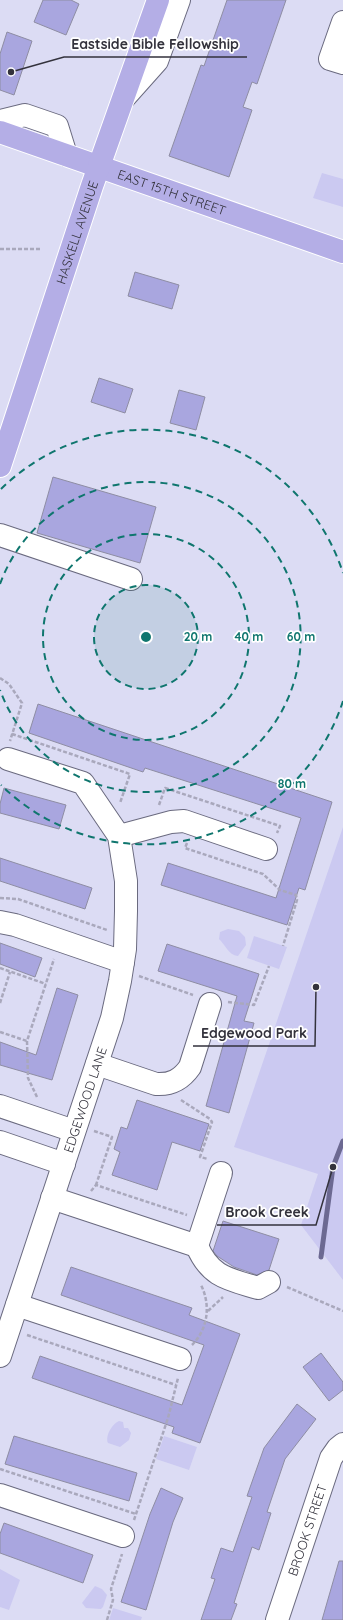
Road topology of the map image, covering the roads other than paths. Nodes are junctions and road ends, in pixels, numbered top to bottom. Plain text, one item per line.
1 (158, 0) edge
2 (179, 0) edge
3 (343, 22) edge
4 (343, 63) edge
5 (124, 98) junction
6 (0, 121) edge
7 (0, 132) edge
8 (66, 155) junction
9 (99, 167) junction
10 (343, 252) edge
11 (0, 466) edge
12 (0, 535) edge
13 (131, 579) dead end
14 (9, 750) road end
15 (119, 836) junction
16 (266, 849) dead end
17 (0, 922) edge
18 (130, 969) junction
19 (202, 1000) road end
20 (97, 1064) junction
21 (0, 1106) edge
22 (83, 1131) junction
23 (0, 1142) edge
24 (64, 1164) junction
25 (221, 1173) road end
26 (52, 1198) junction
27 (197, 1246) junction
28 (269, 1282) road end
29 (11, 1308) edge
30 (0, 1356) edge
31 (183, 1360) road end
32 (343, 1444) edge
33 (0, 1495) edge
34 (127, 1536) road end
35 (277, 1620) edge

1 - 5 main road, HASKELL AVENUE
2 - 5 street
3 - 4 street
5 - 9 main road, HASKELL AVENUE
6 - 8 street
7 - 8 main road, EAST 15TH STREET
8 - 9 main road, EAST 15TH STREET
9 - 10 main road, EAST 15TH STREET
9 - 11 main road, HASKELL AVENUE
12 - 13 street
14 - 15 street
15 - 16 street
15 - 18 street, EDGEWOOD LANE
17 - 18 street
18 - 20 street, EDGEWOOD LANE
19 - 20 street
20 - 22 street, EDGEWOOD LANE
21 - 22 street
22 - 24 street, EDGEWOOD LANE
23 - 24 street
24 - 26 street, EDGEWOOD LANE
25 - 27 street
26 - 27 street
26 - 29 street, EDGEWOOD LANE
27 - 28 street
29 - 30 street, EDGEWOOD LANE
29 - 31 street
32 - 35 street, BROOK STREET
33 - 34 street

